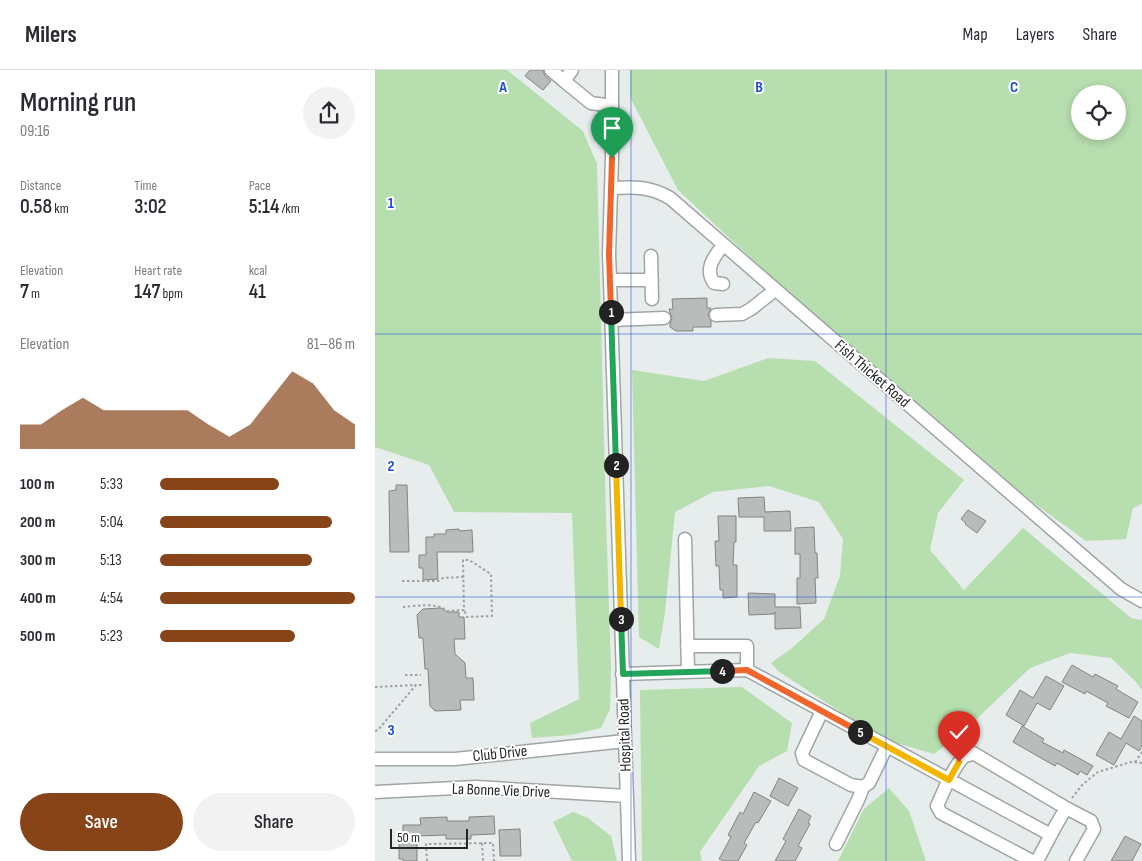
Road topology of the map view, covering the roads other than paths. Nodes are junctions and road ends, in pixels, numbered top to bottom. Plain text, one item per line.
1 (551, 70) edge
2 (572, 70) edge
3 (612, 70) edge
4 (564, 81) junction
5 (612, 106) junction
6 (611, 188) junction
7 (723, 245) junction
8 (651, 256) dead end
9 (610, 280) junction
10 (652, 280) junction
11 (723, 284) dead end
12 (775, 290) junction
13 (652, 299) dead end
14 (716, 315) dead end
15 (665, 318) dead end
16 (611, 320) junction
17 (685, 538) dead end
18 (1142, 601) edge
19 (687, 646) junction
20 (747, 670) junction
21 (688, 672) junction
22 (623, 674) junction
23 (822, 711) junction
24 (625, 741) junction
25 (887, 746) junction
26 (375, 759) edge
27 (949, 780) junction
28 (863, 787) junction
29 (375, 792) edge
30 (627, 796) junction
31 (1066, 808) junction
32 (1051, 835) junction
33 (836, 844) dead end
34 (629, 861) edge
35 (1032, 861) edge
36 (1037, 861) edge
37 (1076, 861) edge

1 - 4 street
2 - 4 street
3 - 5 street, Hospital Road
4 - 5 street
5 - 6 street, Hospital Road
6 - 7 street, Fish Thicket Road
6 - 9 street, Hospital Road
7 - 11 street
7 - 12 street, Fish Thicket Road
8 - 10 street
9 - 10 street
9 - 16 street, Hospital Road
10 - 13 street
12 - 14 street
12 - 18 street, Fish Thicket Road
15 - 16 street
16 - 22 street, Hospital Road
17 - 19 street
19 - 20 street
19 - 21 street
20 - 21 street
20 - 23 street
21 - 22 street
22 - 24 street, Hospital Road
23 - 25 street
23 - 28 street
24 - 26 street, Club Drive
24 - 30 street, Hospital Road
25 - 27 street
25 - 28 street
27 - 31 street
27 - 32 street
27 - 35 street
28 - 33 street
29 - 30 street, La Bonne Vie Drive
30 - 34 street, Hospital Road
31 - 32 street
31 - 37 street
32 - 36 street

